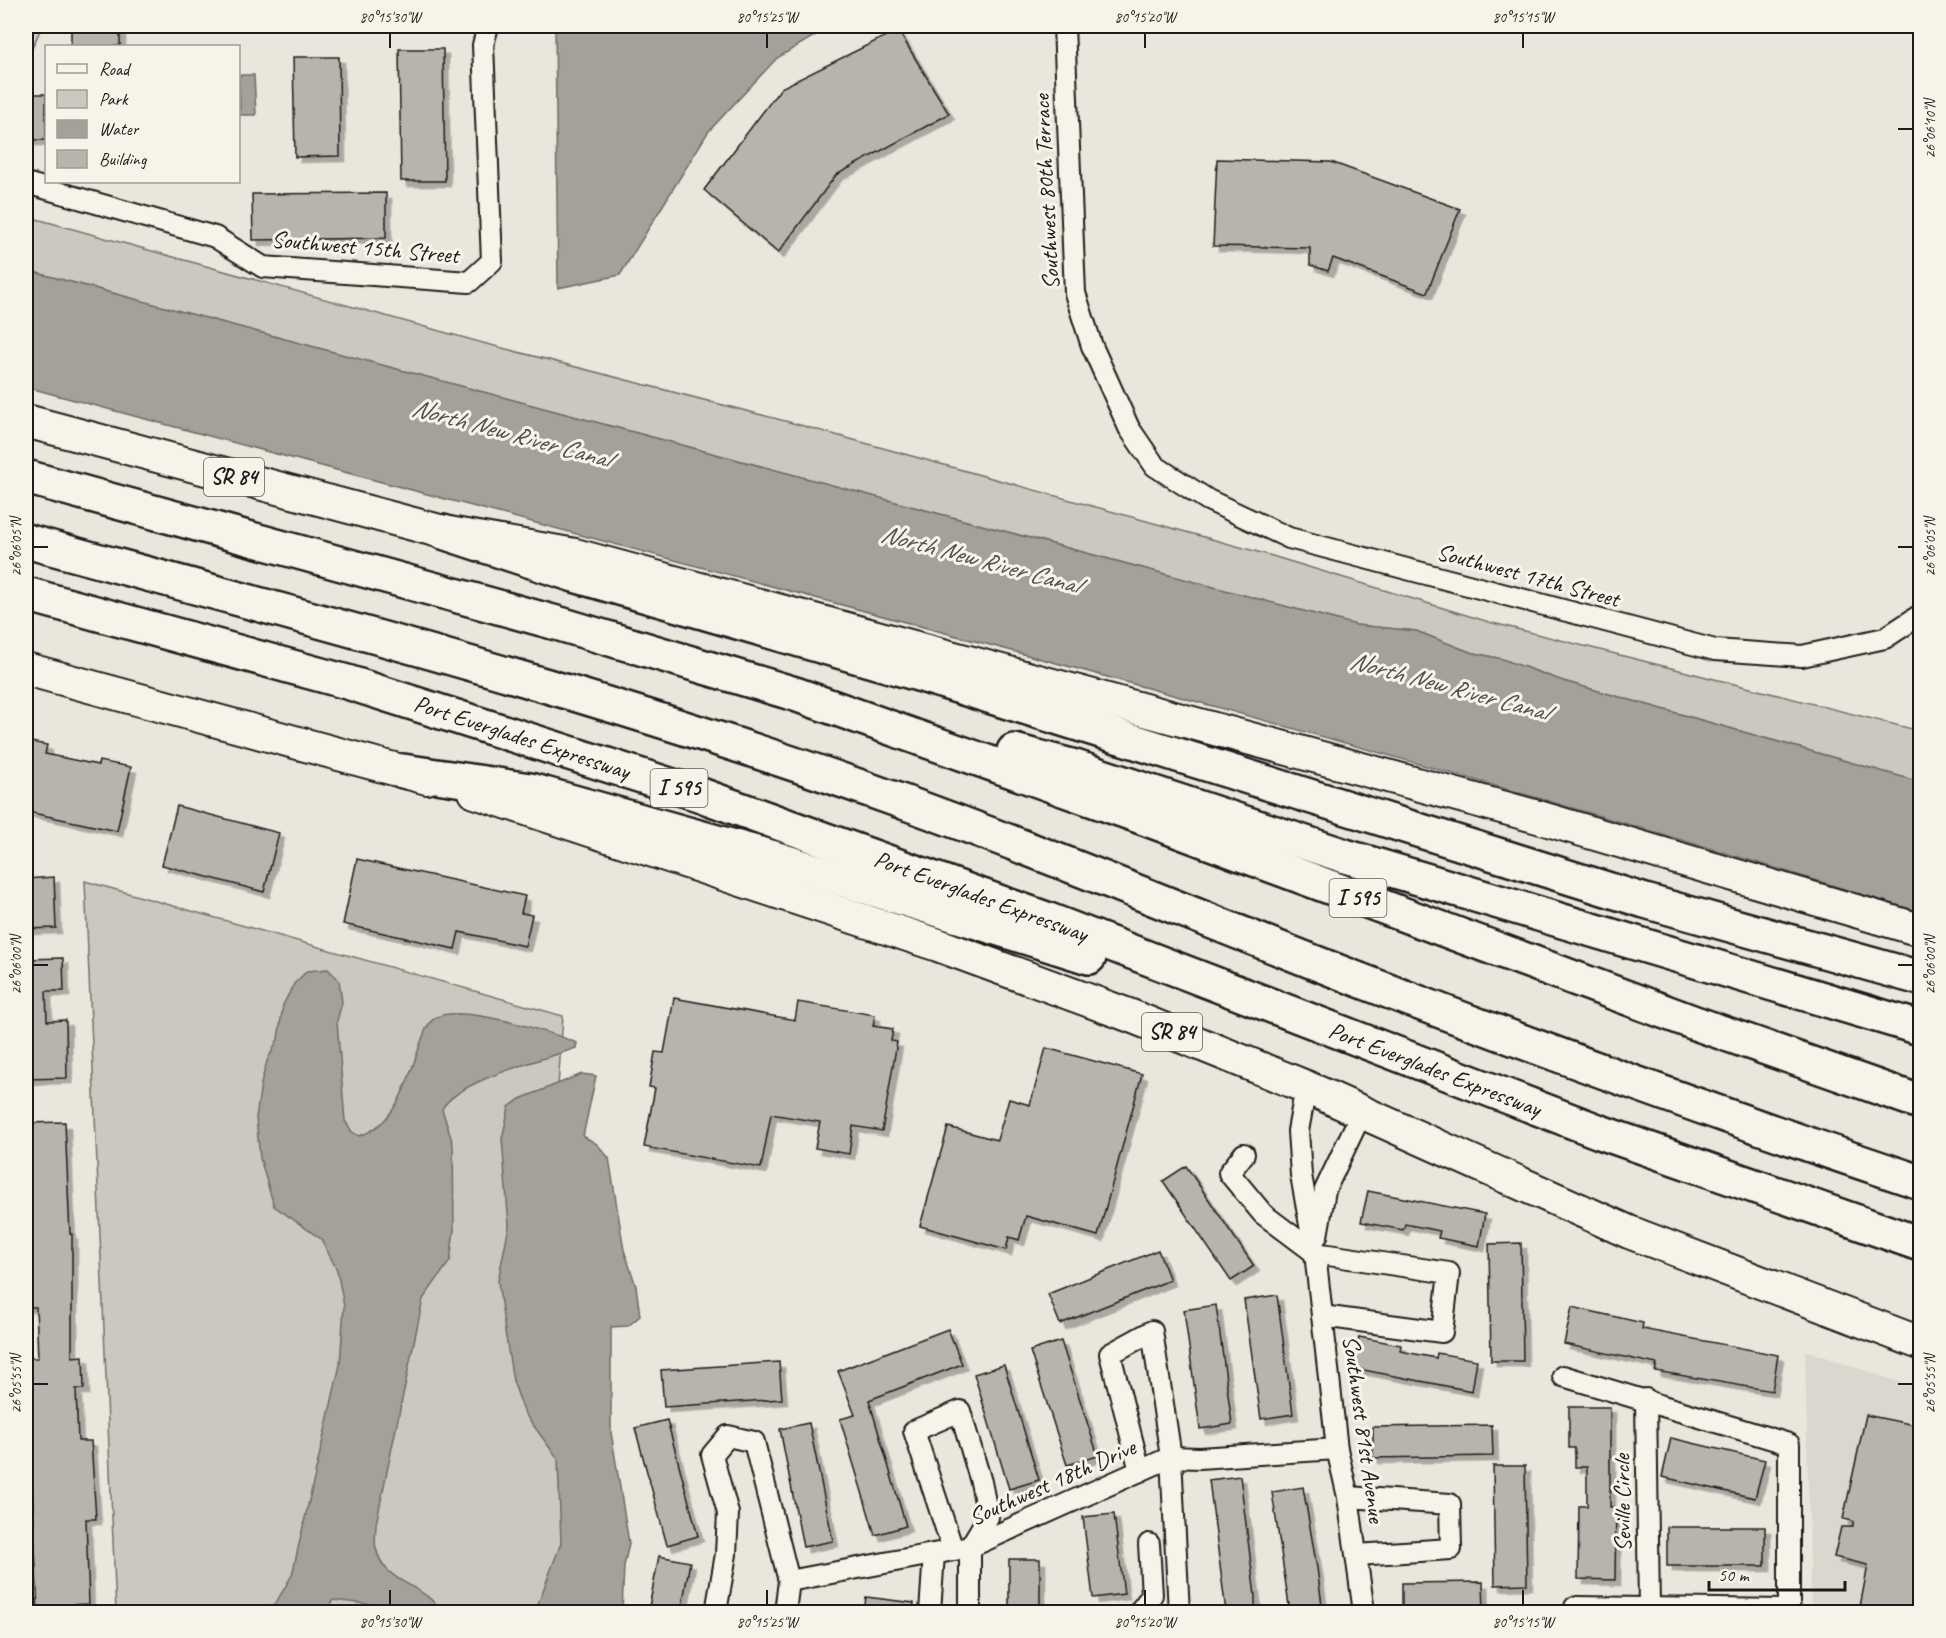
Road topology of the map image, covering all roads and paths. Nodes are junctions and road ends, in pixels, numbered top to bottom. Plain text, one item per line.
1 (488, 26) edge
2 (1064, 26) edge
3 (26, 183) edge
4 (26, 421) edge
5 (1142, 449) joint
6 (26, 477) edge
7 (443, 532) junction
8 (26, 541) edge
9 (26, 594) edge
10 (1920, 615) edge
11 (26, 669) edge
12 (795, 694) junction
13 (403, 771) junction
14 (1920, 930) edge
15 (1920, 978) edge
16 (1318, 1024) junction
17 (1920, 1029) edge
18 (1306, 1087) junction
19 (1920, 1102) edge
20 (1362, 1112) junction
21 (1244, 1154) dead end
22 (1920, 1182) edge
23 (1920, 1244) edge
24 (1315, 1253) junction
25 (1322, 1316) junction
26 (1920, 1343) edge
27 (1563, 1376) dead end
28 (1646, 1399) junction
29 (1336, 1449) junction
30 (1171, 1457) junction
31 (1140, 1471) junction
32 (1348, 1497) junction
33 (1149, 1544) dead end
34 (952, 1550) junction
35 (1356, 1555) junction
36 (789, 1581) junction
37 (1575, 1607) dead end
38 (1649, 1607) junction
39 (1789, 1611) edge
40 (716, 1612) edge
41 (785, 1612) edge
42 (930, 1612) edge
43 (970, 1612) edge
44 (1139, 1612) edge
45 (1179, 1612) edge
46 (1364, 1612) edge

1 - 3 street, Southwest 15th Street
2 - 5 street, Southwest 80th Terrace
4 - 7 main road, SR 84
5 - 10 street, Southwest 17th Street
6 - 12 highway, I 595
7 - 14 main road, SR 84
7 - 15 highway
8 - 22 highway
9 - 16 highway, Port Everglades Expressway / I 595
11 - 13 main road, SR 84
12 - 17 highway
12 - 19 highway, I 595
13 - 16 highway
13 - 18 main road, SR 84
16 - 23 highway, Port Everglades Expressway / I 595
18 - 20 main road, SR 84
18 - 24 street, Southwest 81st Avenue
20 - 24 street, Southwest 81st Avenue
20 - 26 main road, SR 84
21 - 24 street
24 - 25 street, Southwest 81st Avenue
24 - 25 street
25 - 29 street, Southwest 81st Avenue
27 - 28 street
28 - 38 street, Seville Circle
28 - 39 street
29 - 30 street, Southwest 18th Drive
29 - 32 street, Southwest 81st Avenue
30 - 31 street, Southwest 18th Drive
30 - 31 street
30 - 45 street
31 - 34 street, Southwest 18th Drive
32 - 35 street, Southwest 81st Avenue
32 - 35 street
33 - 44 street
34 - 34 street
34 - 36 street, Southwest 18th Drive
34 - 42 street
34 - 43 street
35 - 46 street, Southwest 81st Avenue
36 - 40 street
36 - 41 street
37 - 38 street
38 - 39 street

